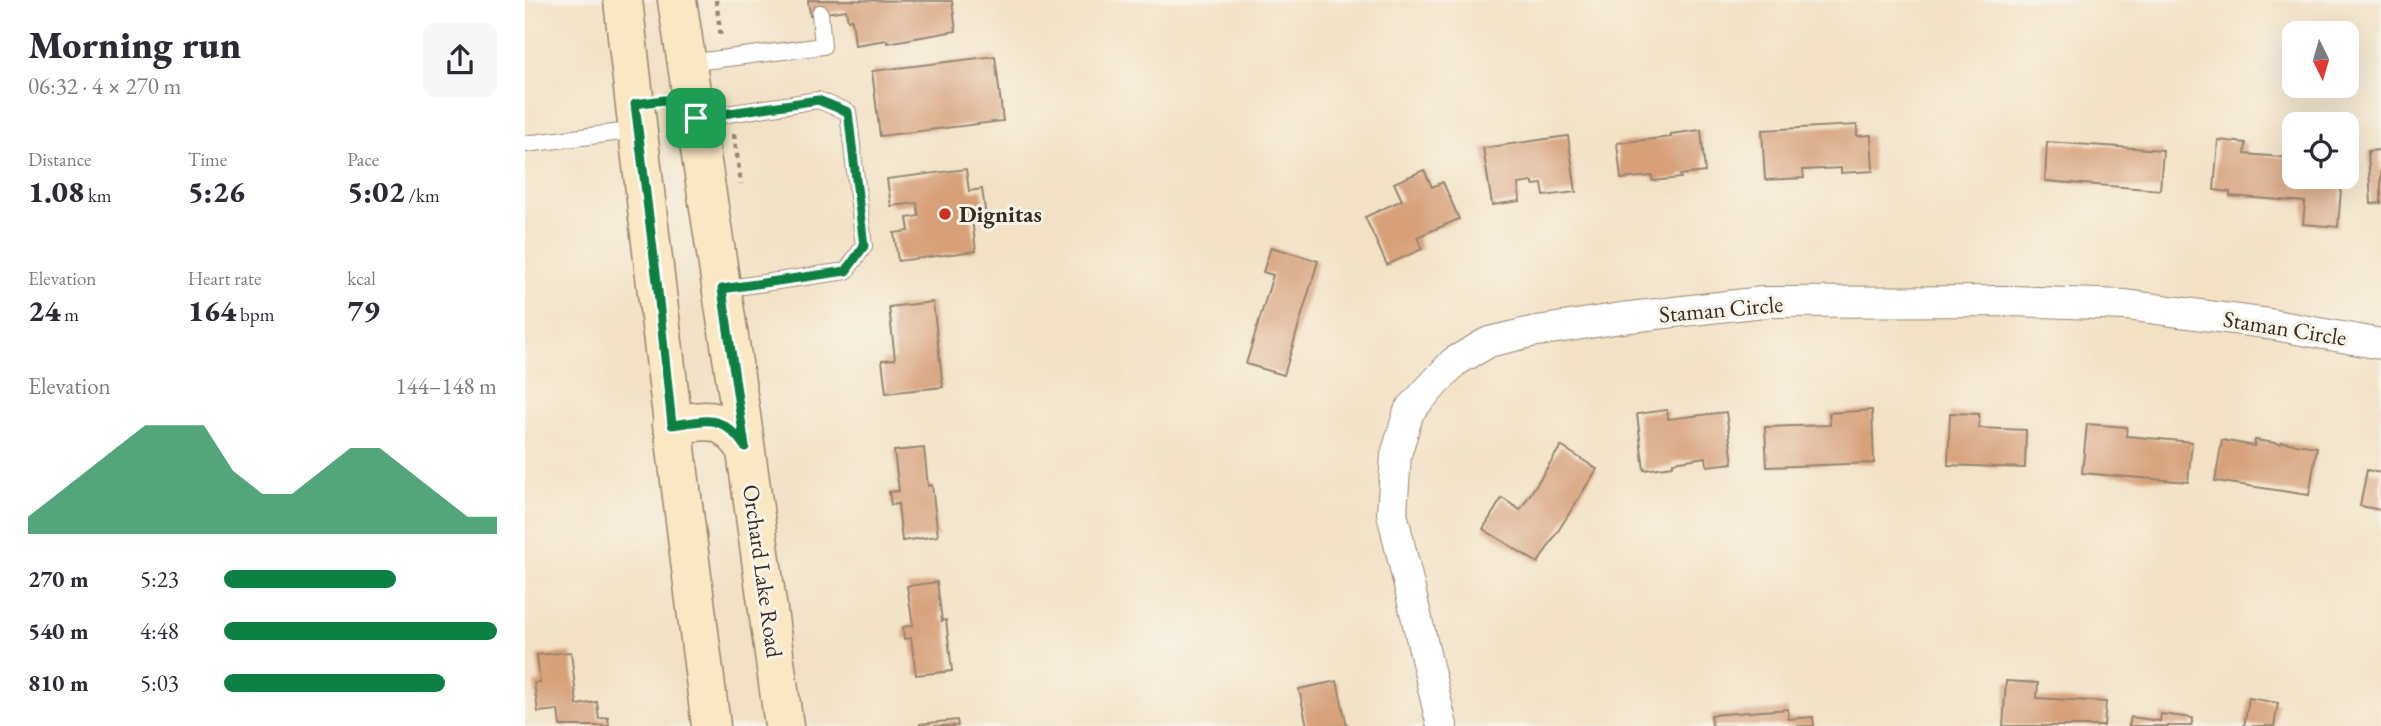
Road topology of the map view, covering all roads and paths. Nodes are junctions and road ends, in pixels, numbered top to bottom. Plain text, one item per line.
1 (623, 0) edge
2 (677, 0) edge
3 (820, 13) dead end
4 (688, 63) junction
5 (695, 111) junction
6 (636, 117) junction
7 (525, 144) edge
8 (722, 289) junction
9 (2336, 335) junction
10 (2381, 335) edge
11 (2381, 344) edge
12 (672, 425) junction
13 (745, 447) junction
14 (711, 726) edge
15 (784, 726) edge
16 (1442, 726) edge

1 - 6 main road
2 - 4 main road, Orchard Lake Road
3 - 4 lane
4 - 5 main road, Orchard Lake Road
5 - 6 main road
5 - 8 main road, Orchard Lake Road
5 - 8 lane
6 - 7 lane
6 - 12 main road
8 - 13 main road, Orchard Lake Road
9 - 10 street
9 - 11 street, Staman Circle
9 - 16 street, Staman Circle
12 - 13 main road
12 - 14 main road
13 - 15 main road, Orchard Lake Road

